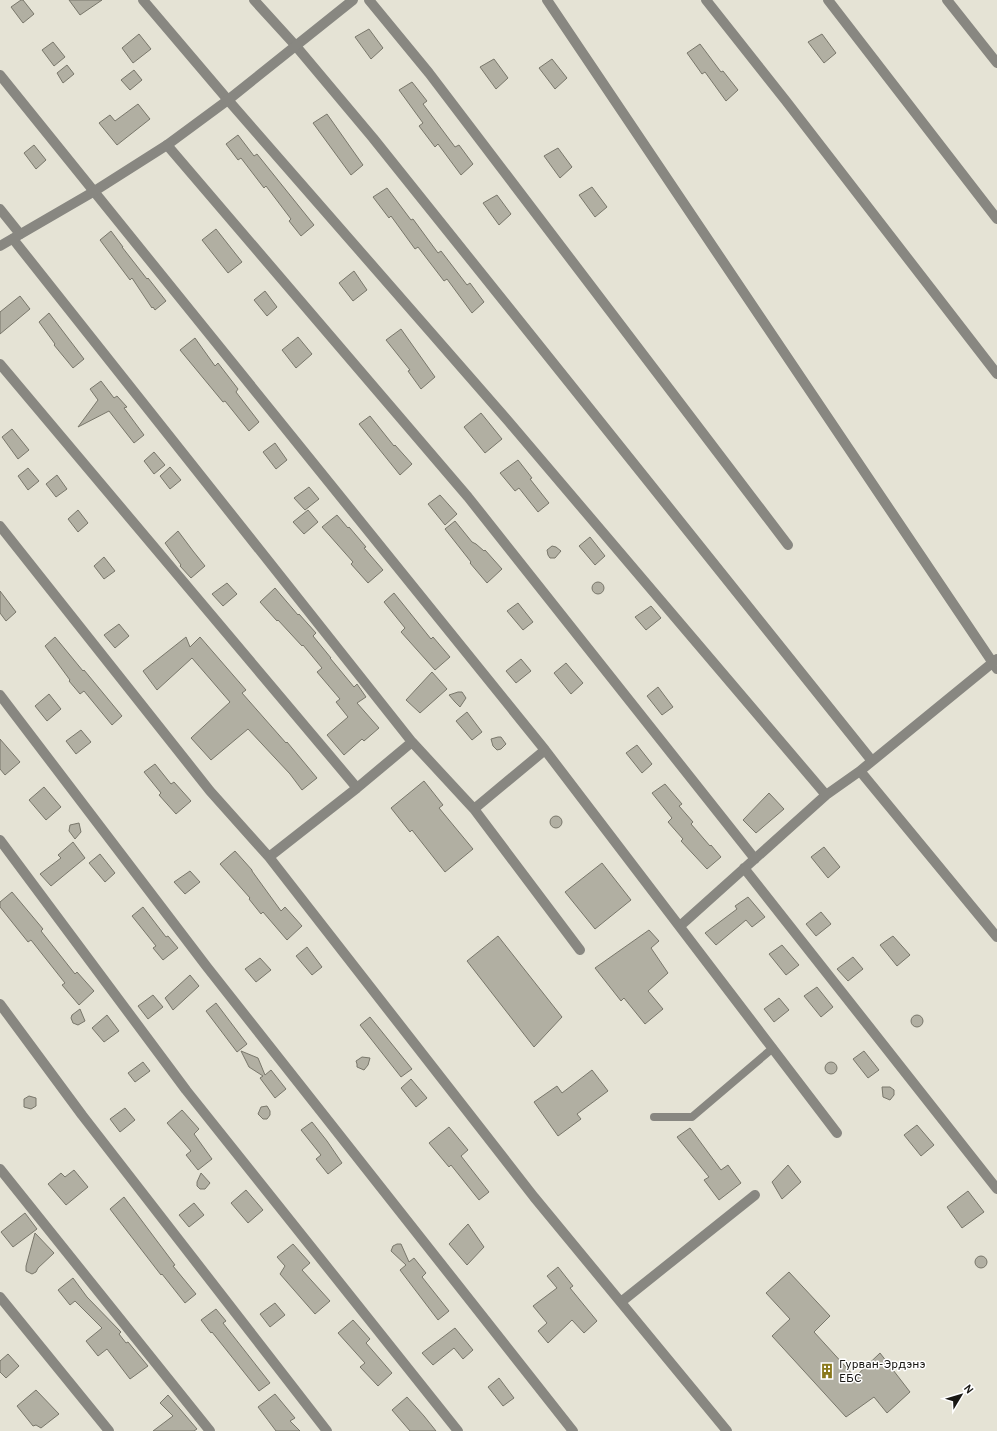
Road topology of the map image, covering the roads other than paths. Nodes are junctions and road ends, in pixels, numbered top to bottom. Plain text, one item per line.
1 (143, 0) edge
2 (254, 0) edge
3 (353, 0) edge
4 (369, 0) edge
5 (547, 0) edge
6 (706, 0) edge
7 (828, 0) edge
8 (947, 0) edge
9 (295, 45) junction
10 (997, 63) edge
11 (0, 75) edge
12 (228, 100) junction
13 (167, 145) junction
14 (93, 192) junction
15 (0, 209) edge
16 (997, 218) edge
17 (16, 236) junction
18 (0, 246) edge
19 (0, 364) edge
20 (997, 374) edge
21 (0, 526) edge
22 (788, 544) dead end
23 (995, 664) edge
24 (0, 696) edge
25 (412, 742) junction
26 (545, 750) junction
27 (872, 761) junction
28 (860, 771) junction
29 (357, 788) junction
30 (826, 795) junction
31 (474, 810) junction
32 (0, 840) edge
33 (269, 857) junction
34 (756, 859) junction
35 (744, 868) junction
36 (680, 926) junction
37 (997, 937) edge
38 (580, 950) dead end
39 (0, 1004) edge
40 (773, 1048) junction
41 (654, 1117) dead end
42 (837, 1133) dead end
43 (0, 1169) edge
44 (997, 1189) edge
45 (755, 1196) dead end
46 (0, 1297) edge
47 (621, 1302) junction
48 (109, 1431) edge
49 (210, 1431) edge
50 (327, 1431) edge
51 (458, 1431) edge
52 (573, 1431) edge
53 (728, 1431) edge

1 - 12 street
2 - 9 street
3 - 9 street
4 - 22 street
5 - 23 street
6 - 20 street
7 - 16 street
8 - 10 street
9 - 12 street
9 - 27 street
11 - 14 street
12 - 13 street
12 - 30 street
13 - 14 street
13 - 34 street
14 - 17 street
14 - 26 street
15 - 17 street
17 - 18 street
17 - 25 street
19 - 29 street
21 - 33 street
23 - 27 street
24 - 52 street
25 - 29 street
25 - 31 street
26 - 31 street
26 - 36 street
27 - 28 street
28 - 30 street
28 - 37 street
29 - 33 street
30 - 34 street
31 - 38 street
32 - 51 street
33 - 47 street
34 - 35 street
35 - 36 street
35 - 44 street
36 - 40 street
39 - 50 street
40 - 41 lane
40 - 42 street
43 - 49 street
45 - 47 street
46 - 48 street
47 - 53 street

